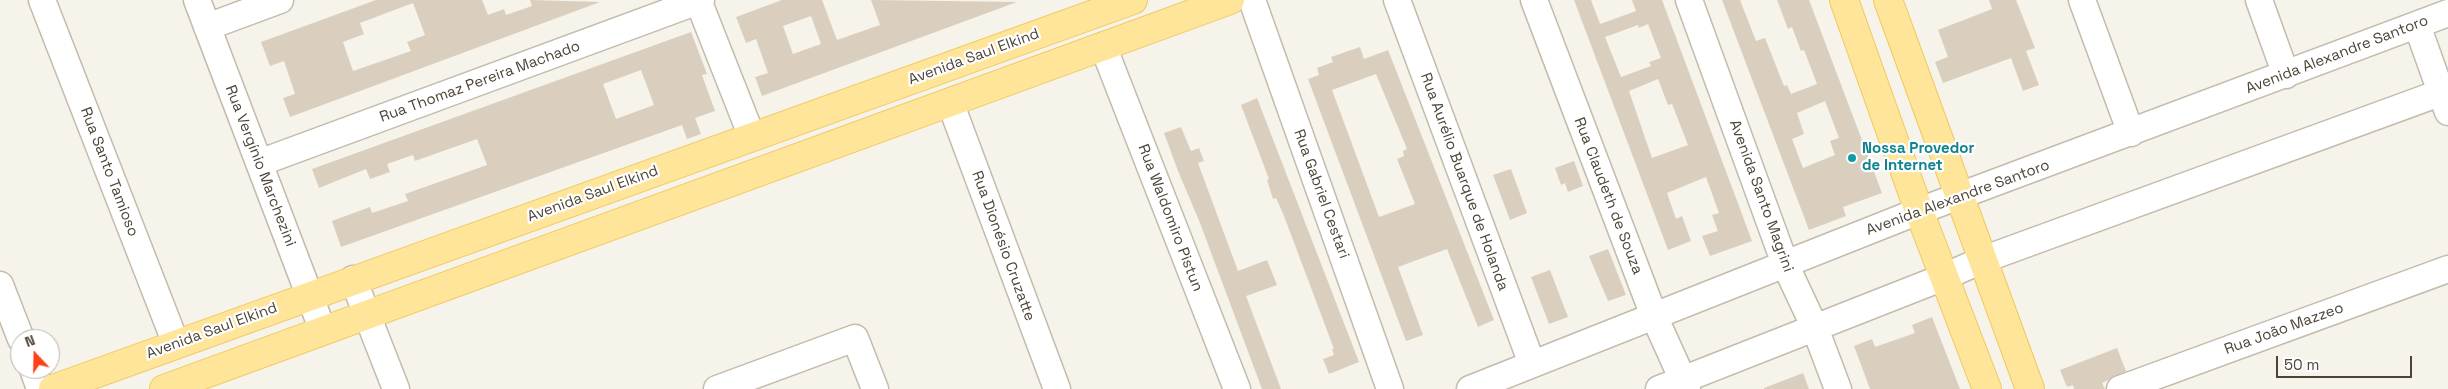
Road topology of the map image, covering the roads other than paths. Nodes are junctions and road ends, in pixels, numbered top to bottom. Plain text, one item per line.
1 (42, 0) edge
2 (197, 0) edge
3 (280, 0) edge
4 (699, 0) edge
5 (1133, 0) edge
6 (1230, 0) edge
7 (1252, 0) edge
8 (1397, 0) edge
9 (1534, 0) edge
10 (1689, 0) edge
11 (1844, 0) edge
12 (1888, 0) edge
13 (2082, 0) edge
14 (2259, 0) edge
15 (1200, 5) edge
16 (2448, 13) edge
17 (2416, 25) junction
18 (207, 27) junction
19 (1103, 46) junction
20 (2286, 75) junction
21 (884, 89) junction
22 (2446, 98) edge
23 (950, 102) junction
24 (894, 123) junction
25 (2131, 133) junction
26 (752, 137) junction
27 (259, 163) junction
28 (1960, 198) junction
29 (1919, 211) junction
30 (1982, 260) junction
31 (1785, 264) junction
32 (2448, 270) edge
33 (1944, 277) junction
34 (353, 279) junction
35 (0, 285) edge
36 (309, 296) junction
37 (367, 315) junction
38 (1654, 316) junction
39 (1815, 328) junction
40 (17, 329) edge
41 (323, 331) junction
42 (176, 344) junction
43 (1532, 364) junction
44 (196, 383) edge
45 (1685, 384) edge
46 (53, 389) edge
47 (164, 389) edge
48 (396, 389) edge
49 (717, 389) edge
50 (875, 389) edge
51 (1056, 389) edge
52 (1237, 389) edge
53 (1390, 389) edge
54 (1470, 389) edge
55 (1659, 389) edge
56 (1838, 389) edge
57 (1987, 389) edge
58 (2030, 389) edge
59 (2120, 389) edge

1 - 42 street, Rua Santo Tamioso
2 - 18 street, Rua Vergínio Marchezini
3 - 18 street
4 - 26 street
4 - 27 street, Rua Thomaz Pereira Machado
5 - 21 main road, Avenida Saul Elkind
6 - 15 main road
7 - 53 street, Rua Gabriel Cestari
8 - 43 street, Rua Aurélio Buarque de Holanda
9 - 38 street, Rua Claudeth de Souza
10 - 31 street, Avenida Santo Magrini
11 - 29 main road
12 - 28 main road
13 - 25 street
14 - 20 street
15 - 19 main road
16 - 17 street, Avenida Alexandre Santoro
17 - 20 street, Avenida Alexandre Santoro
17 - 22 street
18 - 27 street, Rua Vergínio Marchezini
19 - 23 main road
19 - 52 street, Rua Waldomiro Pistun
20 - 25 street, Avenida Alexandre Santoro
21 - 24 main road
21 - 26 main road, Avenida Saul Elkind
22 - 30 street
23 - 24 main road
23 - 51 street, Rua Dionésio Cruzatte
24 - 37 main road
25 - 28 street, Avenida Alexandre Santoro
26 - 34 main road, Avenida Saul Elkind
27 - 36 street, Rua Vergínio Marchezini
28 - 29 street, Avenida Alexandre Santoro
28 - 30 main road
29 - 31 street, Avenida Alexandre Santoro
29 - 33 main road
30 - 33 street
30 - 58 main road
31 - 38 street, Avenida Alexandre Santoro
31 - 39 street, Avenida Santo Magrini
32 - 59 street, Rua João Mazzeo
33 - 39 street
33 - 57 main road
34 - 36 main road, Avenida Saul Elkind
34 - 37 street
35 - 40 street
36 - 41 street, Rua Vergínio Marchezini
36 - 42 main road, Avenida Saul Elkind
37 - 41 main road
37 - 48 street
38 - 43 street, Avenida Alexandre Santoro
38 - 45 street, Rua Claudeth de Souza
39 - 45 street
39 - 56 street, Avenida Santo Magrini
41 - 44 main road
42 - 46 main road, Avenida Saul Elkind
43 - 54 street, Avenida Alexandre Santoro
44 - 47 main road
45 - 55 street
49 - 50 street

